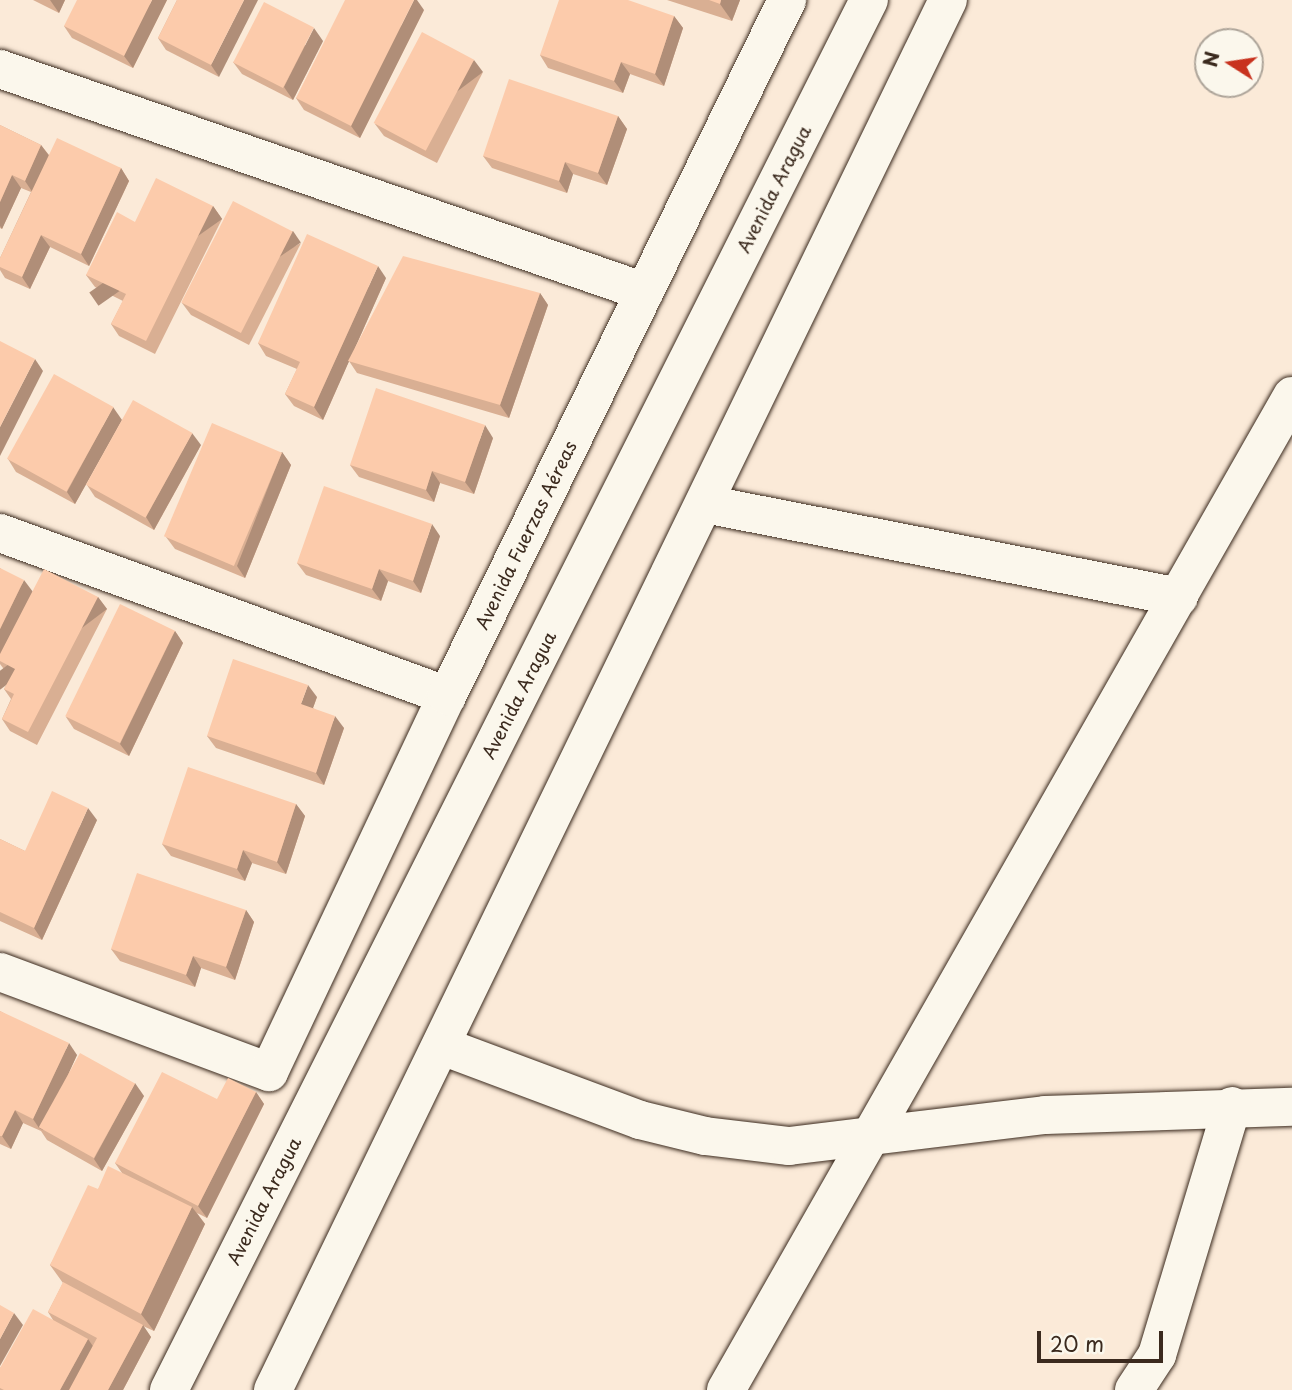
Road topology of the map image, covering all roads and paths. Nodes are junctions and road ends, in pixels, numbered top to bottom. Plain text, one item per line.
1 (788, 0) edge
2 (869, 0) edge
3 (948, 0) edge
4 (0, 69) edge
5 (645, 292) junction
6 (1292, 397) edge
7 (705, 504) junction
8 (0, 533) edge
9 (1179, 597) junction
10 (447, 696) junction
11 (0, 972) edge
12 (442, 1046) junction
13 (1232, 1106) junction
14 (1292, 1107) edge
15 (875, 1135) junction
16 (169, 1390) edge
17 (274, 1390) edge
18 (726, 1390) edge
19 (1134, 1390) edge

1 - 5 street, Avenida Fuerzas Aéreas
2 - 16 street, Avenida Aragua
3 - 7 street
4 - 5 street
5 - 10 street, Avenida Fuerzas Aéreas
6 - 9 street
7 - 9 street
7 - 12 street
8 - 10 street
9 - 15 street
10 - 11 street, Avenida Fuerzas Aéreas
12 - 15 street
12 - 17 street
13 - 14 street
13 - 15 street
13 - 19 street
15 - 18 street

